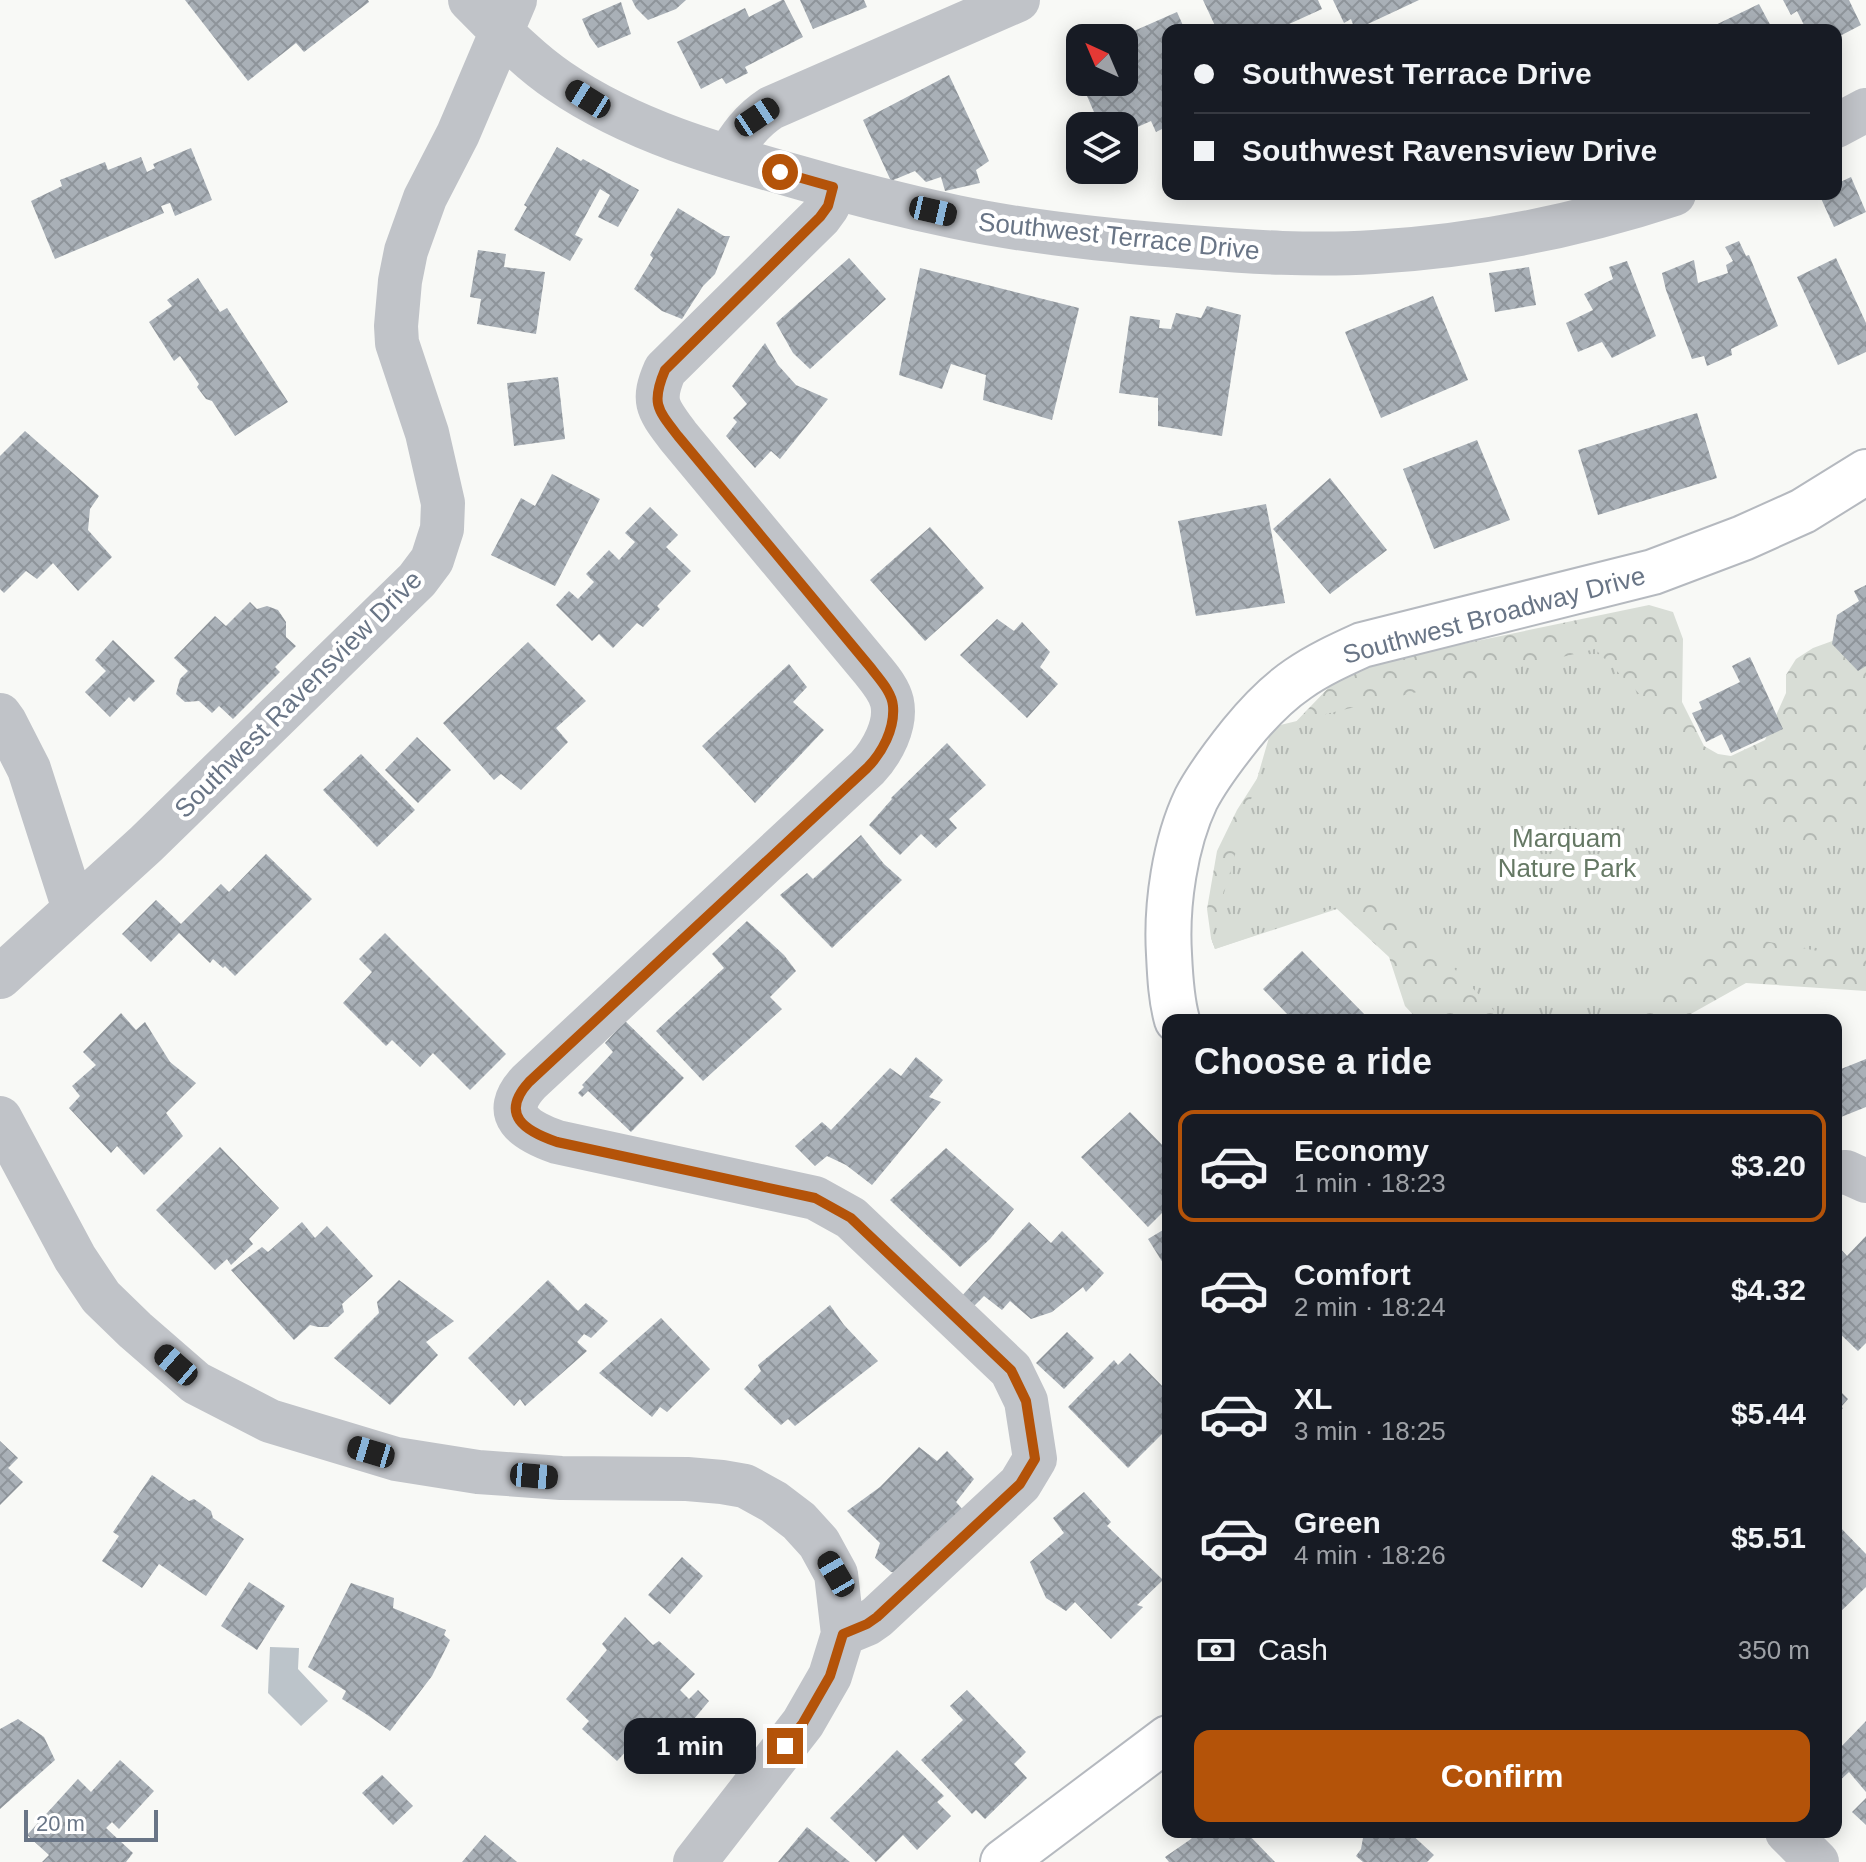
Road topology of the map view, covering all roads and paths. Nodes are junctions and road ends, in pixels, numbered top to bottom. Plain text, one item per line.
1 (470, 0) edge
2 (1018, 0) edge
3 (508, 16) edge
4 (1866, 110) edge
5 (1842, 123) edge
6 (728, 157) junction
7 (833, 187) junction
8 (1654, 200) edge
9 (1866, 472) edge
10 (0, 715) edge
11 (74, 909) junction
12 (0, 977) edge
13 (1176, 1014) edge
14 (0, 1118) edge
15 (1842, 1172) edge
16 (1866, 1181) edge
17 (843, 1634) junction
18 (1162, 1743) edge
19 (1793, 1838) edge
20 (695, 1862) edge
21 (1003, 1862) edge
22 (1817, 1862) edge

1 - 3 street, Southwest Terrace Drive
2 - 6 street
3 - 6 street, Southwest Terrace Drive
3 - 11 street, Southwest Ravensview Drive
4 - 5 street
6 - 7 street, Southwest Terrace Drive
7 - 8 street, Southwest Terrace Drive
7 - 17 street
9 - 13 street, Southwest Broadway Drive
10 - 11 street
11 - 12 street, Southwest Ravensview Drive
14 - 17 street
15 - 16 street
17 - 20 street
18 - 21 street
19 - 22 street

